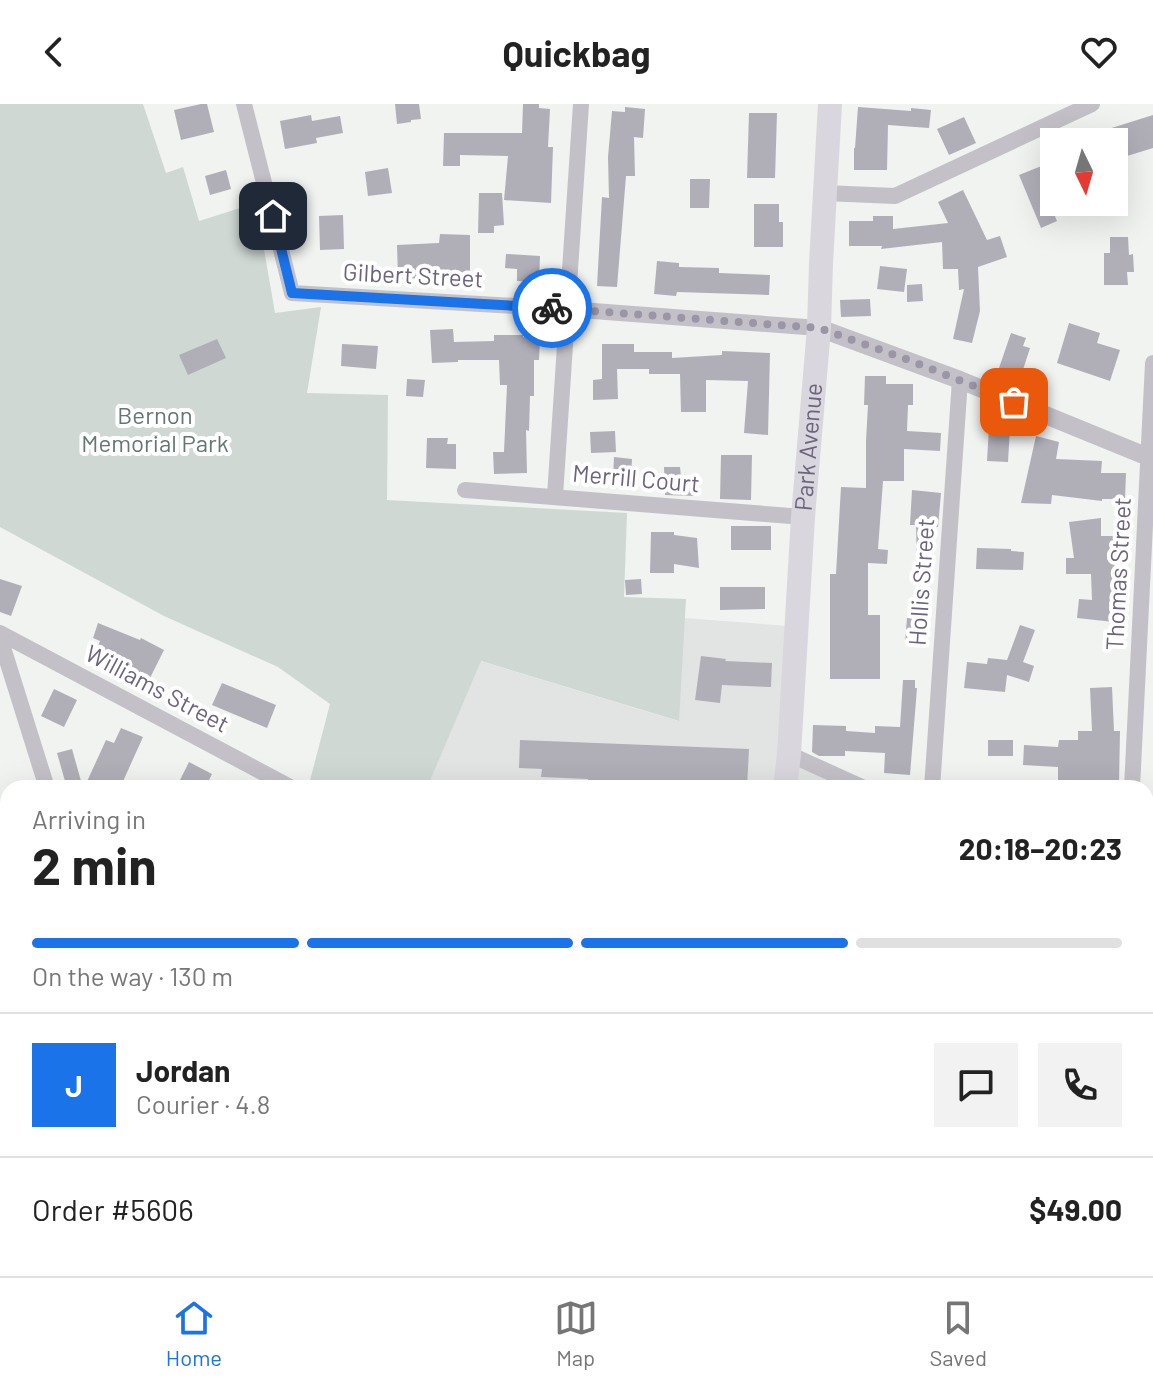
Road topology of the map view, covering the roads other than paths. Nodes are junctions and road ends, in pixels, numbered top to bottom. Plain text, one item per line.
1 (244, 104) edge
2 (581, 104) edge
3 (830, 104) edge
4 (1092, 104) edge
5 (824, 193) junction
6 (567, 309) junction
7 (819, 328) junction
8 (1153, 363) edge
9 (960, 380) junction
10 (1151, 458) edge
11 (465, 490) dead end
12 (555, 496) junction
13 (803, 517) junction
14 (0, 636) edge
15 (789, 754) junction
16 (45, 780) edge
17 (277, 780) edge
18 (786, 780) edge
19 (846, 780) edge
20 (933, 780) edge
21 (1132, 780) edge

1 - 6 street, Gilbert Street
2 - 6 street
3 - 5 main road, Park Avenue
4 - 5 street
5 - 7 main road, Park Avenue
6 - 7 street, Gilbert Street
6 - 12 street
7 - 9 street
7 - 13 main road, Park Avenue
8 - 10 street, Thomas Street
9 - 10 street
9 - 20 street, Hollis Street
10 - 21 street, Thomas Street
11 - 12 street, Merrill Court
12 - 13 street, Merrill Court
13 - 15 main road, Park Avenue
14 - 16 street
14 - 17 street, Williams Street
15 - 18 main road, Park Avenue
15 - 19 street

